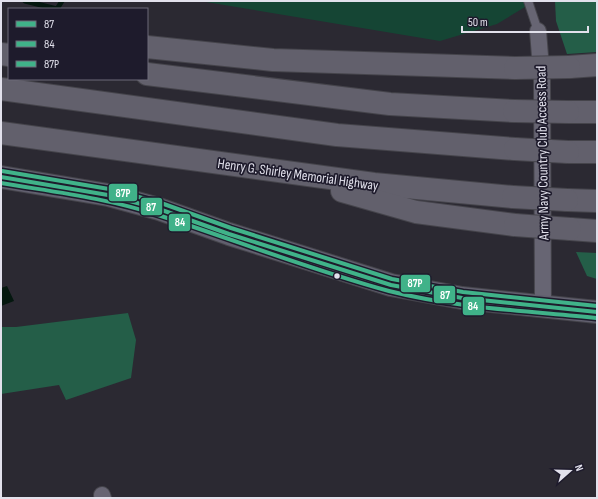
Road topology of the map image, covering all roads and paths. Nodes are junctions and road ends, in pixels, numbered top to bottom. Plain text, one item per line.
1 (528, 1) edge
2 (538, 31) joint
3 (148, 47) edge
4 (597, 65) edge
5 (148, 74) edge
6 (1, 89) edge
7 (597, 112) edge
8 (1, 132) edge
9 (597, 152) edge
10 (268, 170) junction
11 (1, 177) edge
12 (597, 201) edge
13 (597, 231) edge
14 (543, 307) junction
15 (597, 312) edge

1 - 2 lane, Army Navy Country Club Access Road
2 - 14 street, Army Navy Country Club Access Road
3 - 4 highway, bridge
5 - 7 highway, bridge
6 - 9 highway, bridge
8 - 10 highway, Henry G. Shirley Memorial Highway
10 - 12 highway, Henry G. Shirley Memorial Highway, bridge
10 - 13 highway, bridge
11 - 14 street
14 - 15 street

